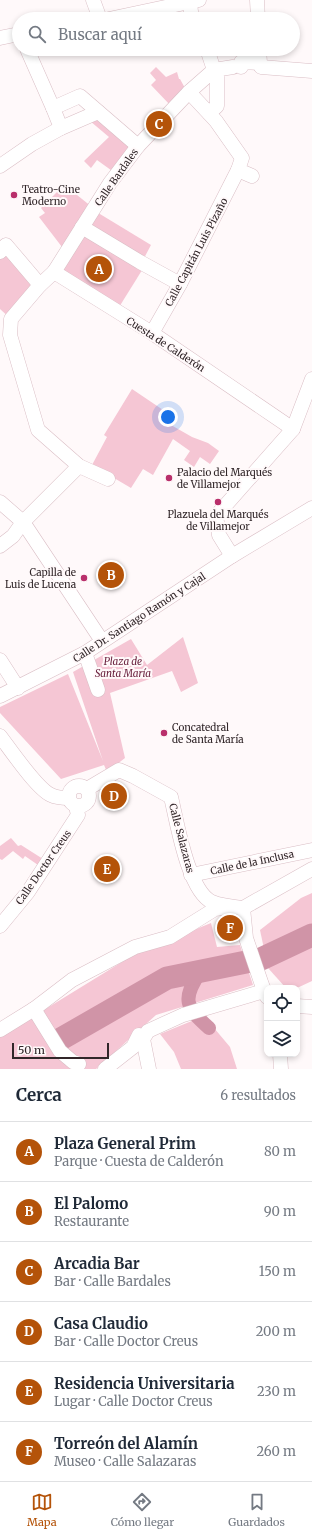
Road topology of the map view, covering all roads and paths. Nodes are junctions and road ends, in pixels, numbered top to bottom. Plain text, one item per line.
1 (93, 0) edge
2 (257, 0) edge
3 (194, 1) edge
4 (161, 3) edge
5 (97, 12) edge
6 (132, 12) edge
7 (191, 12) edge
8 (258, 12) edge
9 (12, 35) edge
10 (0, 38) edge
11 (30, 56) edge
12 (209, 56) edge
13 (260, 56) edge
14 (261, 67) dead end
15 (214, 70) junction
16 (312, 71) edge
17 (189, 92) junction
18 (53, 108) junction
19 (98, 112) junction
20 (209, 113) junction
21 (61, 128) junction
22 (138, 146) junction
23 (0, 166) edge
24 (238, 170) junction
25 (252, 176) dead end
26 (82, 227) junction
27 (2, 245) edge
28 (54, 272) junction
29 (180, 284) junction
30 (40, 285) junction
31 (5, 330) edge
32 (152, 334) junction
33 (312, 379) edge
34 (293, 429) junction
35 (79, 466) junction
36 (108, 480) dead end
37 (0, 502) edge
38 (312, 508) edge
39 (23, 522) junction
40 (0, 546) edge
41 (232, 556) junction
42 (102, 641) junction
43 (85, 654) junction
44 (0, 660) edge
45 (18, 688) junction
46 (98, 690) dead end
47 (0, 696) edge
48 (0, 736) edge
49 (73, 802) junction
50 (312, 850) edge
51 (312, 869) edge
52 (191, 875) junction
53 (237, 907) junction
54 (0, 926) edge
55 (264, 991) edge
56 (300, 1006) edge
57 (312, 1007) edge
58 (34, 1009) junction
59 (0, 1030) edge
60 (139, 1034) junction
61 (280, 1057) edge
62 (79, 1064) dead end
63 (105, 1069) edge
64 (149, 1069) edge
65 (282, 1069) edge

1 - 5 street
2 - 8 street
3 - 4 street
3 - 7 street
4 - 6 street
9 - 10 street
11 - 18 street
12 - 15 street
13 - 15 street
14 - 16 street
15 - 17 street, Calle Bardales
15 - 20 street
17 - 20 street
17 - 22 street, Calle Bardales
18 - 19 street
18 - 21 street
19 - 21 street
19 - 22 street
20 - 24 street
21 - 23 street
22 - 26 street, Calle Bardales
24 - 25 street
24 - 29 street, Calle Capitán Luis Pizaño
26 - 28 street, Calle Bardales
26 - 29 street
27 - 30 street
28 - 30 street
28 - 32 street, Cuesta de Calderón
29 - 32 street, Calle Capitán Luis Pizaño
30 - 31 street
31 - 35 street
32 - 34 street, Cuesta de Calderón
33 - 34 street
34 - 41 street
35 - 36 street
35 - 39 street
37 - 39 street
38 - 41 street, Calle Dr. Santiago Ramón y Cajal
39 - 40 street
39 - 42 street
41 - 42 street, Calle Dr. Santiago Ramón y Cajal
42 - 43 street, Calle Dr. Santiago Ramón y Cajal
43 - 45 street, Calle Dr. Santiago Ramón y Cajal
43 - 46 street
44 - 45 street
45 - 47 street, Calle Dr. Santiago Ramón y Cajal
48 - 49 street
49 - 52 street, Calle Salazaras
49 - 54 street, Calle Doctor Creus
50 - 52 street, Calle de la Inclusa
51 - 53 street
52 - 53 street, Calle Salazaras
53 - 55 street
53 - 58 street
55 - 60 street
56 - 57 street
58 - 59 street
58 - 62 street
60 - 63 street
60 - 64 street
61 - 65 street

